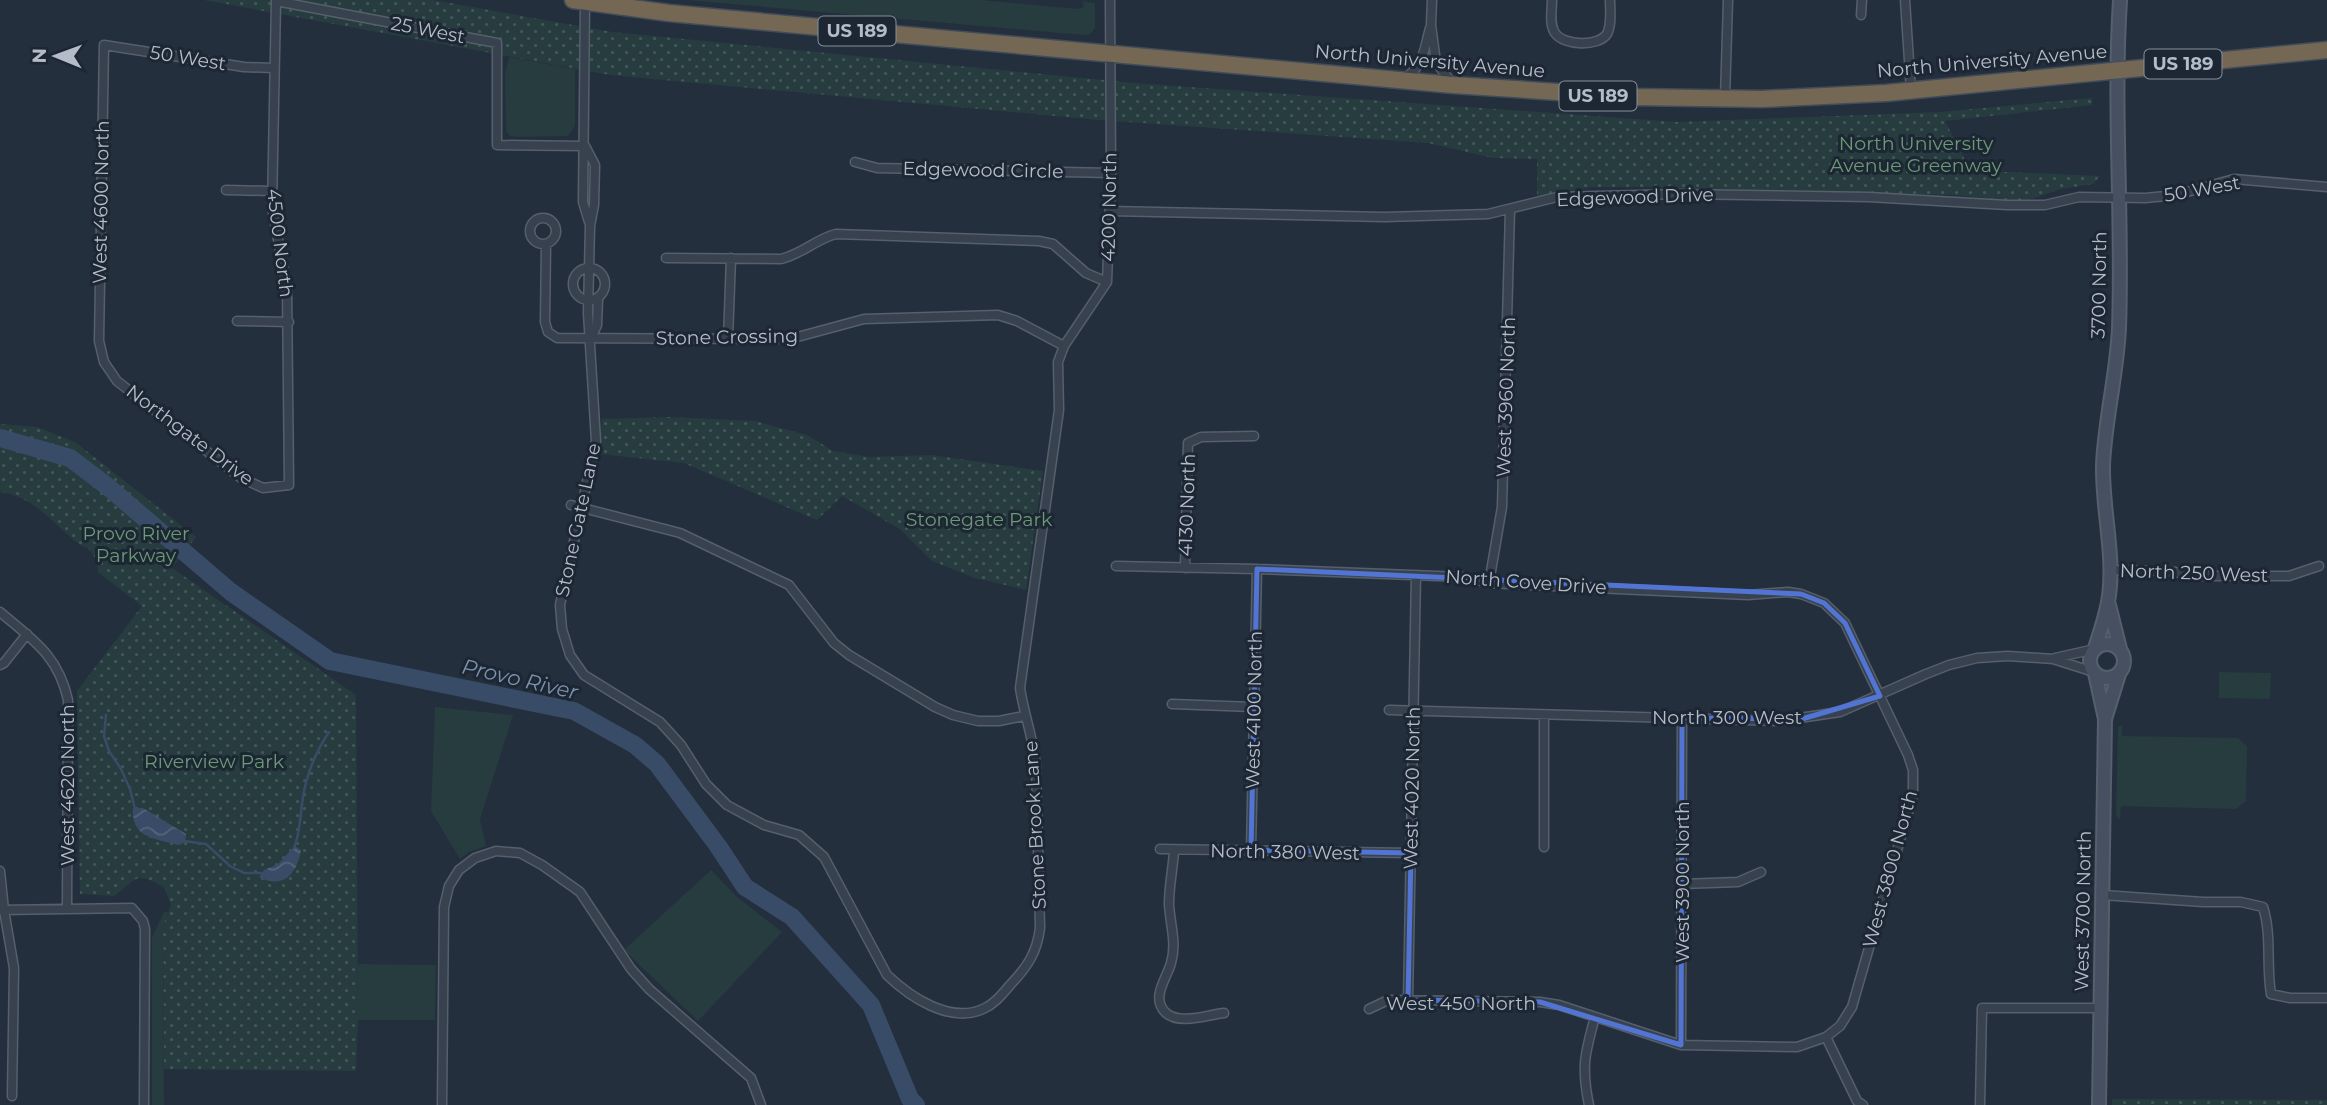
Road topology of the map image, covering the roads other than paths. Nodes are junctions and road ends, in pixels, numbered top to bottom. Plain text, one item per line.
1 (1110, 0) edge
2 (1432, 0) edge
3 (1552, 0) edge
4 (1610, 0) edge
5 (1728, 0) edge
6 (1862, 0) edge
7 (1905, 0) edge
8 (2120, 0) edge
9 (276, 1) edge
10 (579, 1) edge
11 (1861, 15) dead end
12 (1431, 25) junction
13 (104, 45) joint
14 (2327, 50) edge
15 (1111, 54) junction
16 (273, 68) junction
17 (2116, 71) junction
18 (1401, 80) junction
19 (1453, 85) junction
20 (1911, 91) junction
21 (1725, 99) junction
22 (584, 146) junction
23 (855, 162) dead end
24 (1111, 173) junction
25 (2327, 187) edge
26 (226, 190) dead end
27 (272, 191) junction
28 (2119, 197) junction
29 (1510, 210) junction
30 (1110, 211) junction
31 (546, 244) dead end
32 (666, 258) dead end
33 (731, 258) junction
34 (589, 270) junction
35 (1107, 282) junction
36 (593, 299) junction
37 (237, 321) dead end
38 (289, 321) junction
39 (591, 339) junction
40 (728, 339) junction
41 (1064, 346) junction
42 (103, 358) joint
43 (1254, 436) dead end
44 (289, 485) joint
45 (571, 505) dead end
46 (583, 507) junction
47 (1116, 566) dead end
48 (2319, 566) dead end
49 (1185, 568) junction
50 (1257, 569) junction
51 (2110, 570) junction
52 (1416, 575) junction
53 (1489, 583) junction
54 (2108, 602) junction
55 (0, 612) edge
56 (27, 634) junction
57 (2095, 649) junction
58 (2120, 649) junction
59 (2053, 659) junction
60 (0, 664) edge
61 (2094, 673) junction
62 (2119, 674) junction
63 (1880, 696) junction
64 (1172, 704) dead end
65 (1253, 707) junction
66 (1389, 710) dead end
67 (1414, 710) junction
68 (1544, 715) junction
69 (1024, 716) junction
70 (1682, 718) junction
71 (2105, 719) junction
72 (1544, 846) dead end
73 (1160, 849) dead end
74 (1251, 850) junction
75 (1174, 851) junction
76 (1411, 853) junction
77 (0, 872) edge
78 (1761, 872) dead end
79 (1682, 884) junction
80 (2103, 895) junction
81 (67, 908) junction
82 (2, 910) edge
83 (2327, 998) edge
84 (997, 1000) joint
85 (1408, 1000) junction
86 (2100, 1008) junction
87 (1369, 1009) dead end
88 (1224, 1013) dead end
89 (1595, 1017) junction
90 (1826, 1037) junction
91 (1681, 1045) junction
92 (12, 1096) dead end
93 (144, 1105) edge
94 (442, 1105) edge
95 (761, 1105) edge
96 (1589, 1105) edge
97 (1863, 1105) edge
98 (1980, 1105) edge
99 (2099, 1105) edge

1 - 15 street, 4200 North
2 - 12 street
3 - 4 street
5 - 21 street
6 - 11 street
7 - 20 street
8 - 17 main road, 3700 North
9 - 16 street, 4500 North
9 - 22 street, 25 West
10 - 15 highway, North University Avenue / US 189
10 - 22 street, Stone Gate Lane
12 - 18 street
12 - 19 street
13 - 16 street, 50 West
13 - 42 street, West 4600 North
14 - 17 highway, North University Avenue / US 189
15 - 18 highway, North University Avenue / US 189
15 - 24 street, 4200 North
16 - 27 street, 4500 North
17 - 20 highway, North University Avenue / US 189
17 - 28 main road, 3700 North
18 - 19 highway, North University Avenue / US 189
19 - 21 highway, North University Avenue / US 189
20 - 21 highway, North University Avenue / US 189
22 - 34 street, Stone Gate Lane
23 - 24 street, Edgewood Circle
24 - 30 street, 4200 North
25 - 28 street, 50 West
26 - 27 street
27 - 38 street, 4500 North
28 - 29 street, Edgewood Drive
28 - 51 main road, 3700 North
29 - 30 street, Edgewood Drive
29 - 53 street, West 3960 North
30 - 35 street, 4200 North
31 - 39 street, Stone Crossing
32 - 33 street
33 - 35 street
33 - 40 street
34 - 36 street, Stone Gate Lane
34 - 36 street, Stone Gate Lane
34 - 36 street
35 - 41 street, 4200 North
36 - 39 street, Stone Gate Lane
37 - 38 street
38 - 44 street, 4500 North
39 - 40 street, Stone Crossing
39 - 46 street, Stone Gate Lane
40 - 41 street, Stone Crossing
41 - 69 street, Stone Brook Lane
42 - 44 street, Northgate Drive
43 - 49 street, 4130 North
45 - 46 street
46 - 69 street
46 - 84 street, Stone Gate Lane
47 - 49 street, North Cove Drive
48 - 51 street, North 250 West
49 - 50 street, North Cove Drive
50 - 52 street, North Cove Drive
50 - 65 street, West 4100 North
51 - 54 main road
52 - 53 street, North Cove Drive
52 - 67 street, West 4020 North
53 - 63 street, North Cove Drive
54 - 57 main road
54 - 58 main road
55 - 56 street, West 4620 North
56 - 60 street
56 - 81 street, West 4620 North
57 - 58 main road
57 - 59 street, North 300 West
57 - 61 main road
58 - 62 main road
59 - 61 street, North 300 West
59 - 63 street, North 300 West
61 - 62 main road
61 - 71 main road, West 3700 North
62 - 71 main road, West 3700 North
63 - 70 street, North 300 West
63 - 90 street, West 3800 North
64 - 65 street
65 - 74 street, West 4100 North
66 - 67 street, North 300 West
67 - 68 street, North 300 West
67 - 76 street, West 4020 North
68 - 70 street, North 300 West
68 - 72 street
69 - 84 street, Stone Brook Lane
70 - 79 street, West 3900 North
71 - 80 main road, West 3700 North
73 - 75 street, North 380 West
74 - 75 street, North 380 West
74 - 76 street, North 380 West
75 - 88 street
76 - 85 street, West 4020 North
77 - 82 street
78 - 79 street
79 - 91 street, West 3900 North
80 - 83 street
80 - 86 main road, West 3700 North
81 - 82 street
81 - 93 street
82 - 92 street
85 - 87 street, West 450 North
85 - 89 street, West 450 North
86 - 98 street
86 - 99 main road, West 3700 North
89 - 91 street, West 450 North
89 - 96 street
90 - 91 street, West 450 North
90 - 97 street
94 - 95 street

